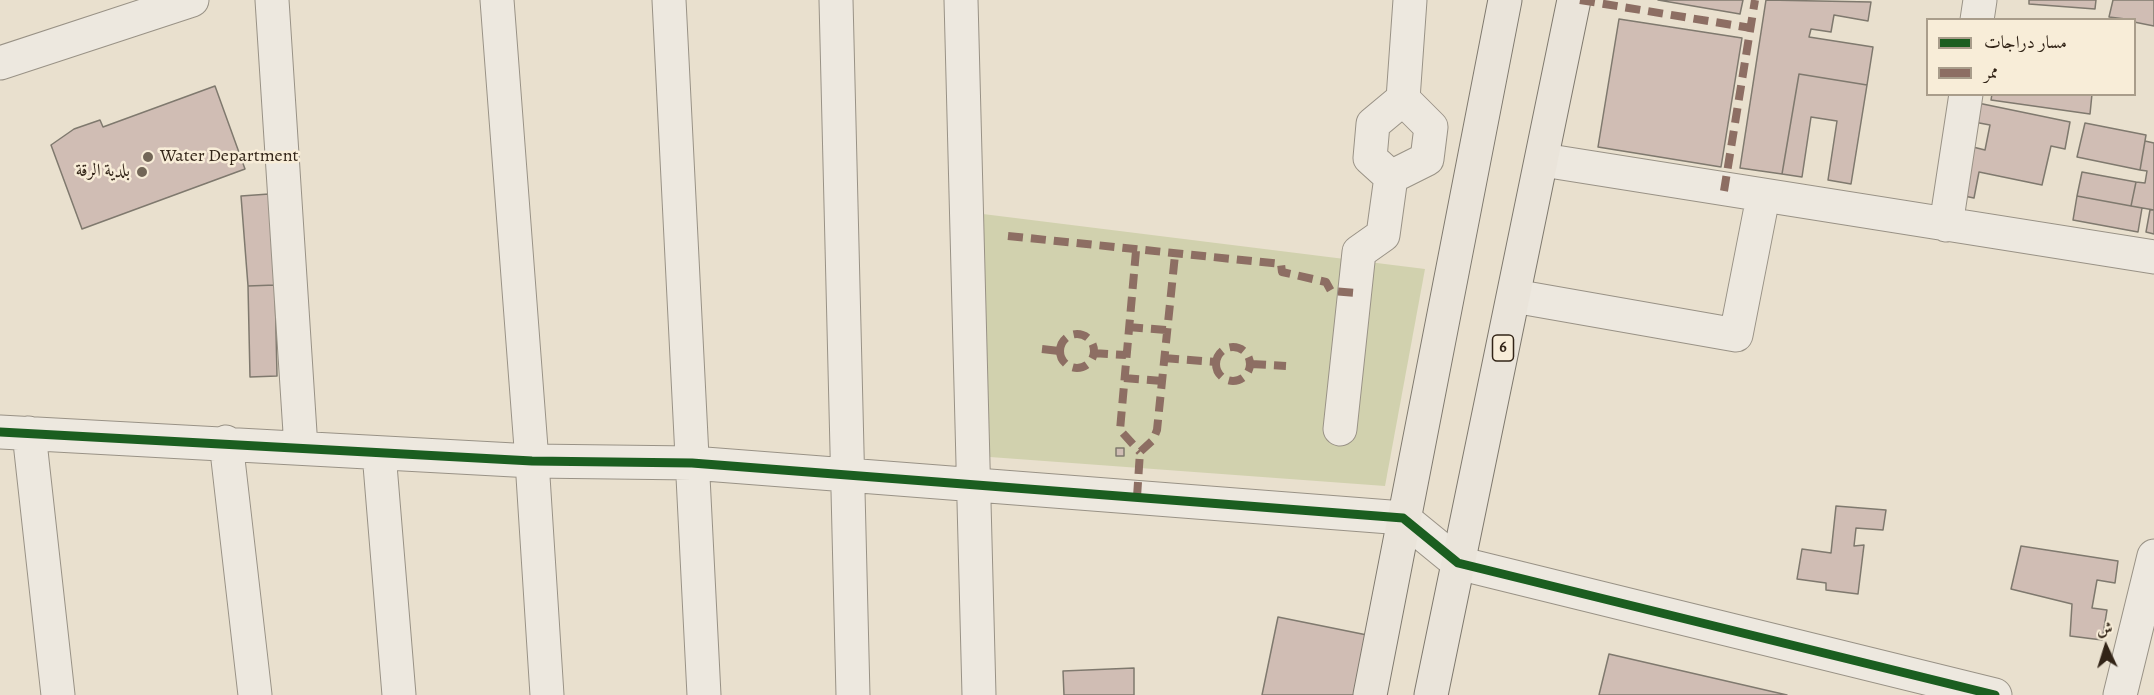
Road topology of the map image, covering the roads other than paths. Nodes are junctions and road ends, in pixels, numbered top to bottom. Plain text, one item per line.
1 (192, 0) edge
2 (272, 0) edge
3 (497, 0) edge
4 (669, 0) edge
5 (836, 0) edge
6 (961, 0) edge
7 (1410, 0) edge
8 (1505, 0) edge
9 (1574, 0) edge
10 (1980, 0) edge
11 (1977, 18) edge
12 (0, 63) edge
13 (1966, 96) edge
14 (1403, 99) junction
15 (1543, 160) junction
16 (1391, 177) junction
17 (1763, 197) junction
18 (1946, 225) junction
19 (2154, 256) edge
20 (1514, 296) junction
21 (1340, 429) dead end
22 (15, 432) edge
23 (226, 442) junction
24 (301, 448) junction
25 (379, 453) junction
26 (532, 461) junction
27 (692, 463) junction
28 (846, 476) junction
29 (974, 485) junction
30 (1403, 518) junction
31 (2154, 556) edge
32 (1458, 563) junction
33 (58, 695) edge
34 (255, 695) edge
35 (399, 695) edge
36 (547, 695) edge
37 (704, 695) edge
38 (853, 695) edge
39 (979, 695) edge
40 (1370, 695) edge
41 (1431, 695) edge
42 (1995, 695) edge
43 (2120, 695) edge

1 - 12 street
2 - 24 street
3 - 26 street
4 - 27 street
5 - 28 street
6 - 29 street
7 - 14 street
8 - 30 main road
9 - 15 main road, 6
10 - 11 street
13 - 18 street
14 - 16 street
14 - 16 street
15 - 17 street
15 - 20 main road, 6
16 - 21 street
17 - 18 street
17 - 20 street
18 - 19 street
20 - 32 main road, 6
22 - 23 street
22 - 33 street
23 - 24 street
23 - 34 street
24 - 25 street
25 - 26 street
25 - 35 street
26 - 27 street
26 - 36 street
27 - 28 street
27 - 37 street
28 - 29 street
28 - 38 street
29 - 30 street
29 - 39 street
30 - 32 street
30 - 40 main road
31 - 43 street
32 - 41 main road, 6
32 - 42 street

